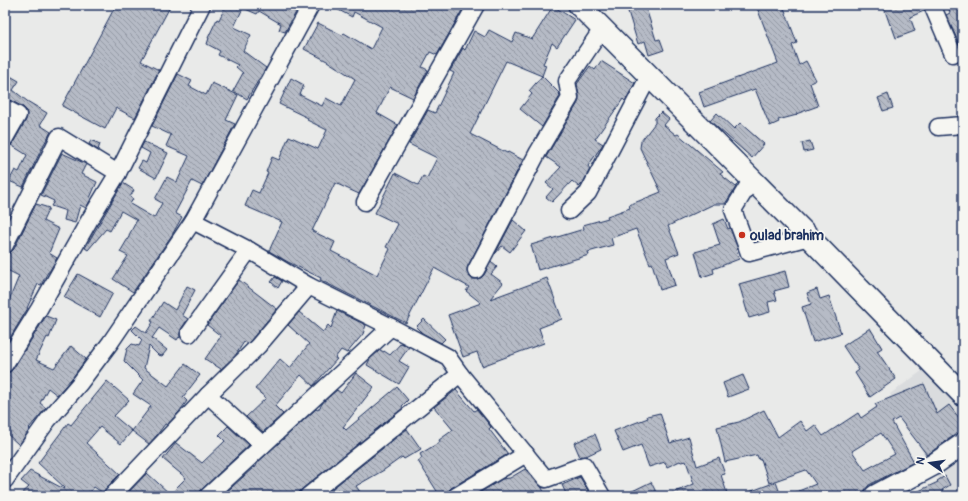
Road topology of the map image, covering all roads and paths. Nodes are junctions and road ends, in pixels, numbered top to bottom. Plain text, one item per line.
1 (202, 5) edge
2 (311, 5) edge
3 (476, 5) edge
4 (579, 5) edge
5 (932, 5) edge
6 (602, 29) junction
7 (953, 54) dead end
8 (649, 76) junction
9 (5, 108) edge
10 (963, 125) edge
11 (938, 127) dead end
12 (5, 138) edge
13 (118, 174) junction
14 (752, 180) junction
15 (365, 202) dead end
16 (568, 211) dead end
17 (193, 221) junction
18 (809, 237) junction
19 (5, 245) edge
20 (249, 250) junction
21 (476, 270) dead end
22 (309, 286) junction
23 (391, 327) junction
24 (189, 334) dead end
25 (5, 364) edge
26 (460, 374) junction
27 (208, 395) junction
28 (963, 395) edge
29 (963, 444) edge
30 (263, 445) junction
31 (526, 454) junction
32 (5, 480) edge
33 (112, 496) edge
34 (208, 496) edge
35 (308, 496) edge
36 (456, 496) edge
37 (602, 496) edge
38 (875, 496) edge

1 - 13 street
2 - 17 street
3 - 15 street
4 - 6 main road
5 - 7 street
6 - 8 main road
6 - 21 street
8 - 14 main road
8 - 16 street
9 - 12 street
10 - 11 street
13 - 19 street
13 - 25 street
14 - 18 main road
14 - 18 street
17 - 20 street
17 - 32 street
18 - 28 main road
20 - 22 street
20 - 24 street
22 - 23 street
22 - 27 street
23 - 26 street
23 - 30 street
26 - 31 street
26 - 35 street
27 - 30 street
27 - 33 street
29 - 38 main road
30 - 34 street
31 - 36 street
31 - 37 street

